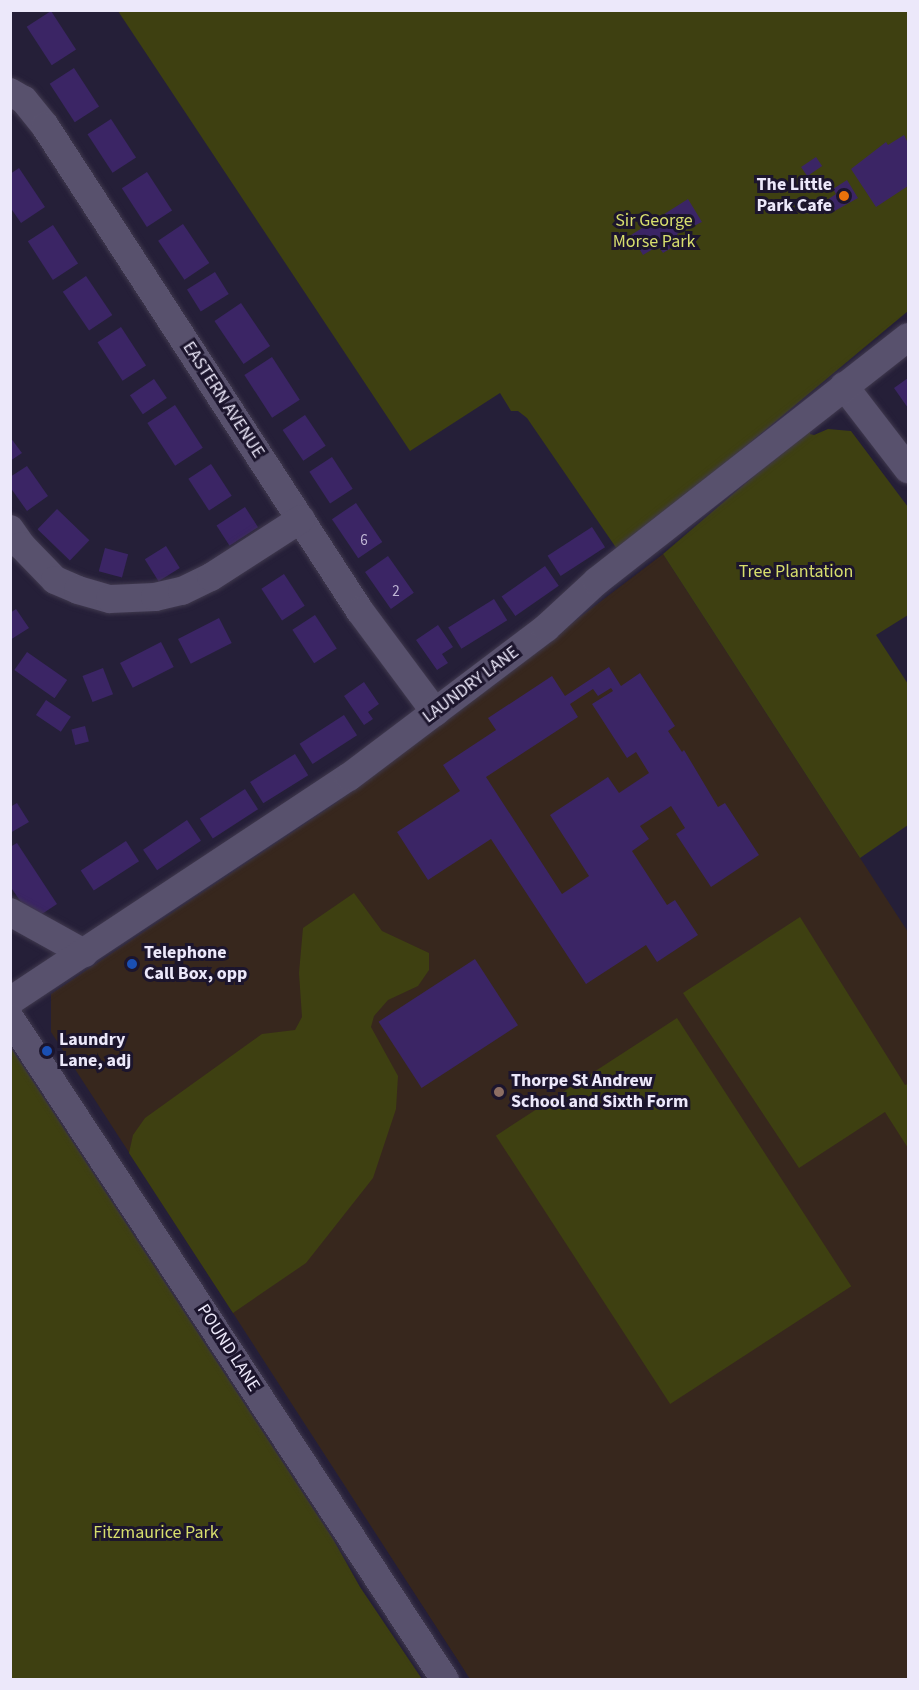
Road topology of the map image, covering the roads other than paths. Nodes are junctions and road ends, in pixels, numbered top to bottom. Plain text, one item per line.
1 (10, 92) edge
2 (909, 337) edge
3 (844, 386) junction
4 (909, 469) edge
5 (301, 519) junction
6 (10, 529) edge
7 (435, 711) junction
8 (10, 912) edge
9 (84, 953) junction
10 (10, 1001) edge
11 (10, 1017) edge
12 (445, 1680) edge

1 - 5 street, EASTERN AVENUE
2 - 3 street, LAUNDRY LANE
3 - 4 street
3 - 7 street, LAUNDRY LANE
5 - 6 street
5 - 7 street, EASTERN AVENUE
7 - 9 street, LAUNDRY LANE
8 - 9 street
9 - 10 street, LAUNDRY LANE
11 - 12 street, POUND LANE

